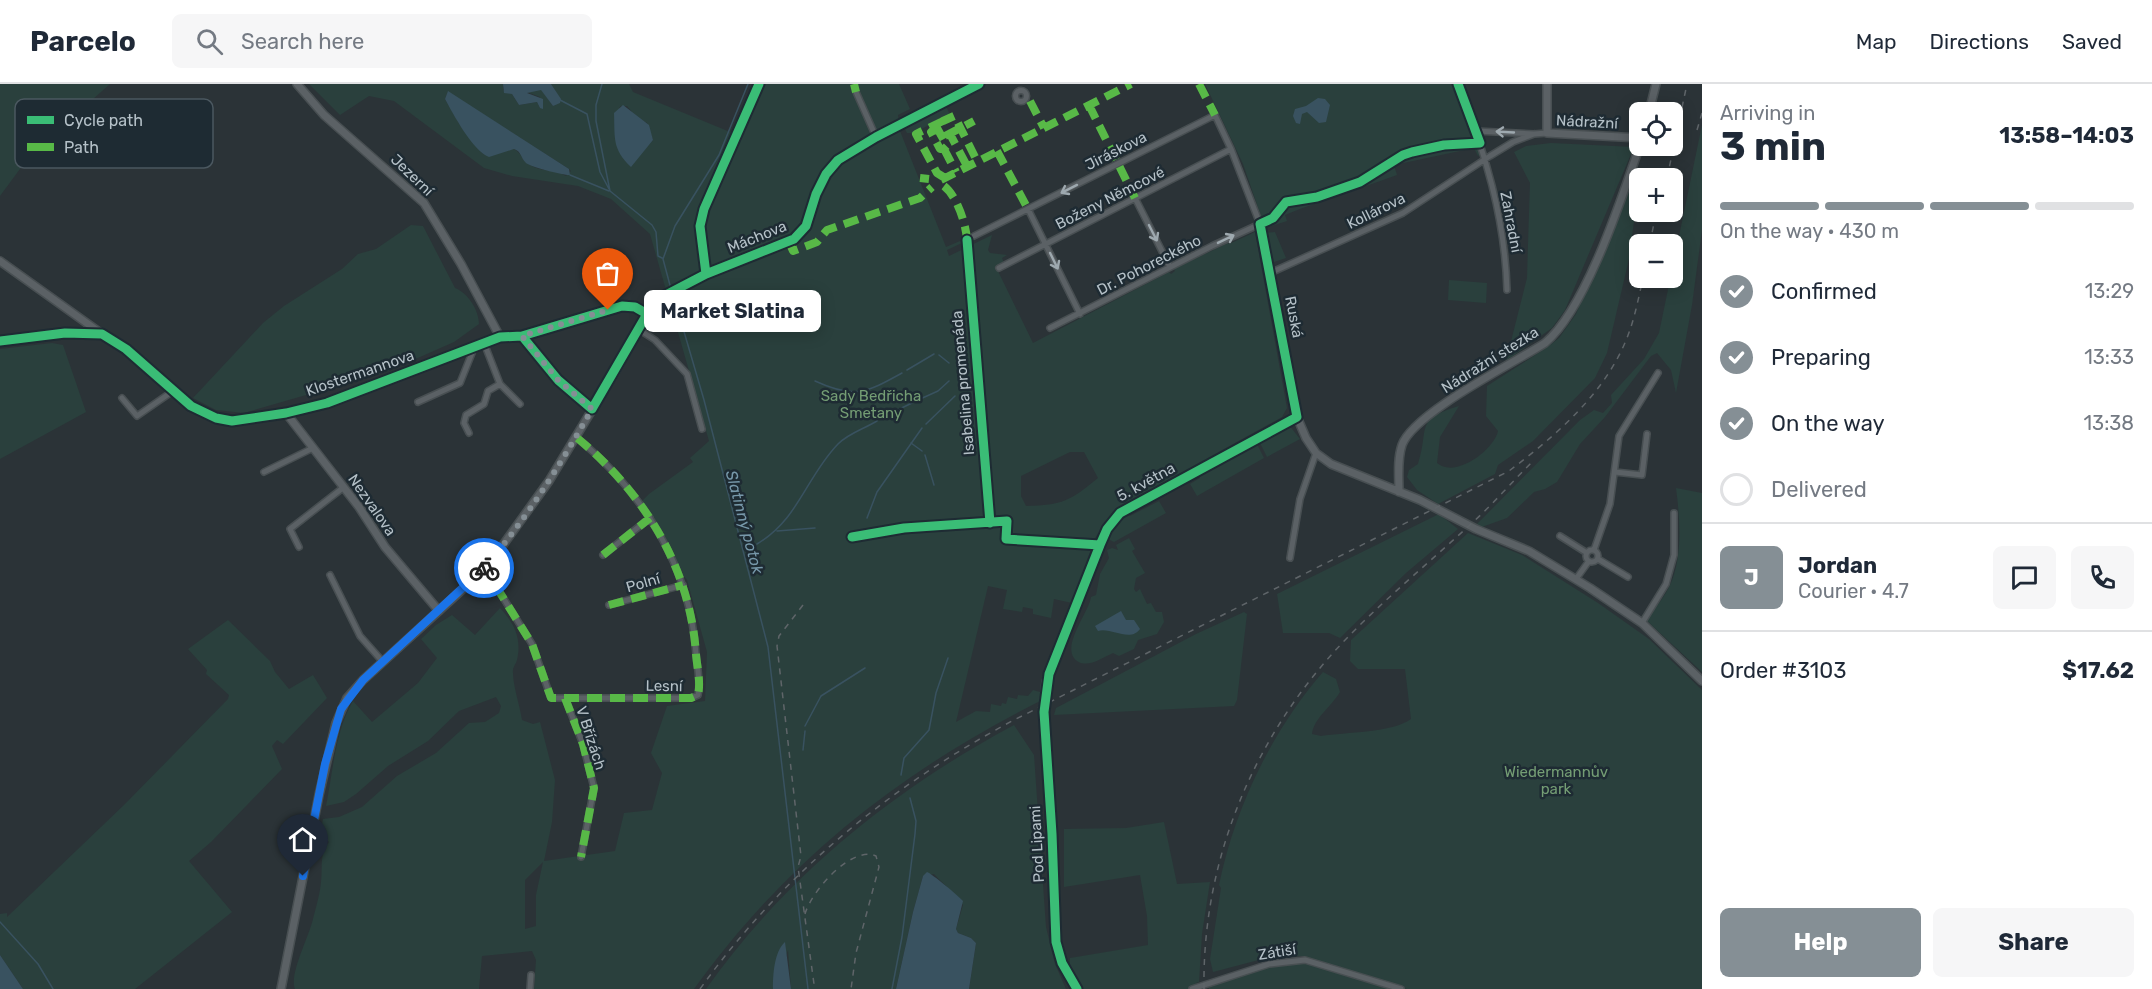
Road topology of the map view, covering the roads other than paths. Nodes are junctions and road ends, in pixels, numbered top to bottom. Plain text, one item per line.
1 (297, 84) edge
2 (979, 84) edge
3 (1017, 84) edge
4 (1458, 84) edge
5 (1547, 84) edge
6 (1656, 84) edge
7 (1020, 90) junction
8 (856, 92) dead end
9 (1652, 102) edge
10 (1215, 115) joint
11 (1476, 131) junction
12 (1547, 133) junction
13 (1534, 134) junction
14 (876, 137) junction
15 (1629, 137) edge
16 (1231, 149) junction
17 (1636, 156) edge
18 (1485, 159) junction
19 (1135, 198) junction
20 (1028, 209) junction
21 (1260, 224) junction
22 (974, 236) dead end
23 (1046, 244) junction
24 (0, 261) edge
25 (1170, 267) junction
26 (999, 268) dead end
27 (1270, 273) junction
28 (1507, 290) dead end
29 (647, 314) junction
30 (1080, 314) junction
31 (1050, 328) dead end
32 (638, 329) junction
33 (102, 334) junction
34 (522, 336) junction
35 (500, 337) junction
36 (0, 341) edge
37 (484, 343) junction
38 (474, 348) junction
39 (1658, 373) dead end
40 (500, 384) junction
41 (172, 391) junction
42 (122, 398) dead end
43 (418, 402) dead end
44 (520, 404) dead end
45 (592, 409) junction
46 (286, 413) junction
47 (1297, 417) junction
48 (702, 429) dead end
49 (469, 433) dead end
50 (1647, 434) dead end
51 (576, 437) junction
52 (313, 448) junction
53 (1316, 453) junction
54 (264, 472) dead end
55 (1614, 472) junction
56 (344, 487) junction
57 (1399, 492) junction
58 (1674, 513) dead end
59 (650, 518) junction
60 (1560, 536) dead end
61 (299, 547) dead end
62 (1594, 550) junction
63 (1587, 553) junction
64 (603, 555) dead end
65 (1290, 558) dead end
66 (1598, 559) junction
67 (1589, 561) junction
68 (484, 567) junction
69 (330, 575) dead end
70 (1628, 577) dead end
71 (1576, 579) junction
72 (682, 585) junction
73 (609, 605) dead end
74 (440, 610) junction
75 (1642, 623) junction
76 (383, 662) junction
77 (1702, 681) edge
78 (1045, 694) joint
79 (565, 698) junction
80 (581, 857) dead end
81 (531, 975) dead end
82 (281, 989) edge
83 (530, 989) edge
84 (1077, 989) edge
85 (1192, 989) edge
86 (1401, 989) edge

1 - 35 street, Jezerní
2 - 14 street, Máchova
3 - 7 street
4 - 11 street, Zahradní
5 - 12 street
6 - 9 street
7 - 7 street
8 - 14 street
10 - 16 street, Ruská
10 -> 20 street, Jiráskova
13 -> 11 street, Nádražní
11 - 18 street, Zahradní
12 - 13 street, Nádražní
12 - 15 street, Nádražní
13 - 18 street, Nádražní
14 - 29 street, Máchova
16 - 19 street, Boženy Němcové
16 - 21 street, Ruská
17 - 57 street, Nádražní stezka
18 - 27 street, Kollárova
18 - 28 street, Zahradní
19 - 23 street, Boženy Němcové
19 -> 25 street
20 - 22 street, Jiráskova
20 - 23 street
25 -> 21 street, Dr. Pohoreckého
21 - 27 street, Ruská
23 - 26 street, Boženy Němcové
23 -> 30 street
24 - 33 street, Klostermannova
25 - 30 street, Dr. Pohoreckého
27 - 47 street, Ruská
29 - 32 street, Máchova
29 - 34 street, Klostermannova
30 - 31 street, Dr. Pohoreckého
32 - 45 street, Máchova
32 - 48 street
33 - 36 street
33 - 41 street, Klostermannova
34 - 35 street, Klostermannova
34 - 45 street
35 - 37 street, Klostermannova
37 - 38 street, Klostermannova
37 - 40 street
38 - 43 street
38 - 46 street, Klostermannova
39 - 55 street
40 - 44 street
40 - 49 street
41 - 42 street
41 - 46 street, Klostermannova
45 - 51 street, Máchova
46 - 52 street, Nezvalova
47 - 53 street, Ruská
47 - 78 street, 5. května
50 - 55 street
51 - 59 street, Lesní
51 - 68 street, Máchova
52 - 54 street
52 - 56 street, Nezvalova
53 - 57 street
53 - 65 street
55 - 62 street
56 - 61 street
56 - 74 street, Nezvalova
57 - 71 street
58 - 75 street
59 - 64 street
59 - 72 street, Lesní
60 - 63 street
62 - 63 street
62 - 66 street
63 - 67 street
66 - 67 street
66 - 70 street
67 - 71 street
68 - 74 street, Máchova
68 - 79 street
69 - 76 street
71 - 75 street
72 - 73 street, Polní
72 - 79 street, Lesní
74 - 76 street, Máchova
75 - 77 street
76 - 82 street, Máchova
78 - 84 street, Pod Lipami
79 - 80 street, V Břízách
81 - 83 street
85 - 86 street, Zátiší

